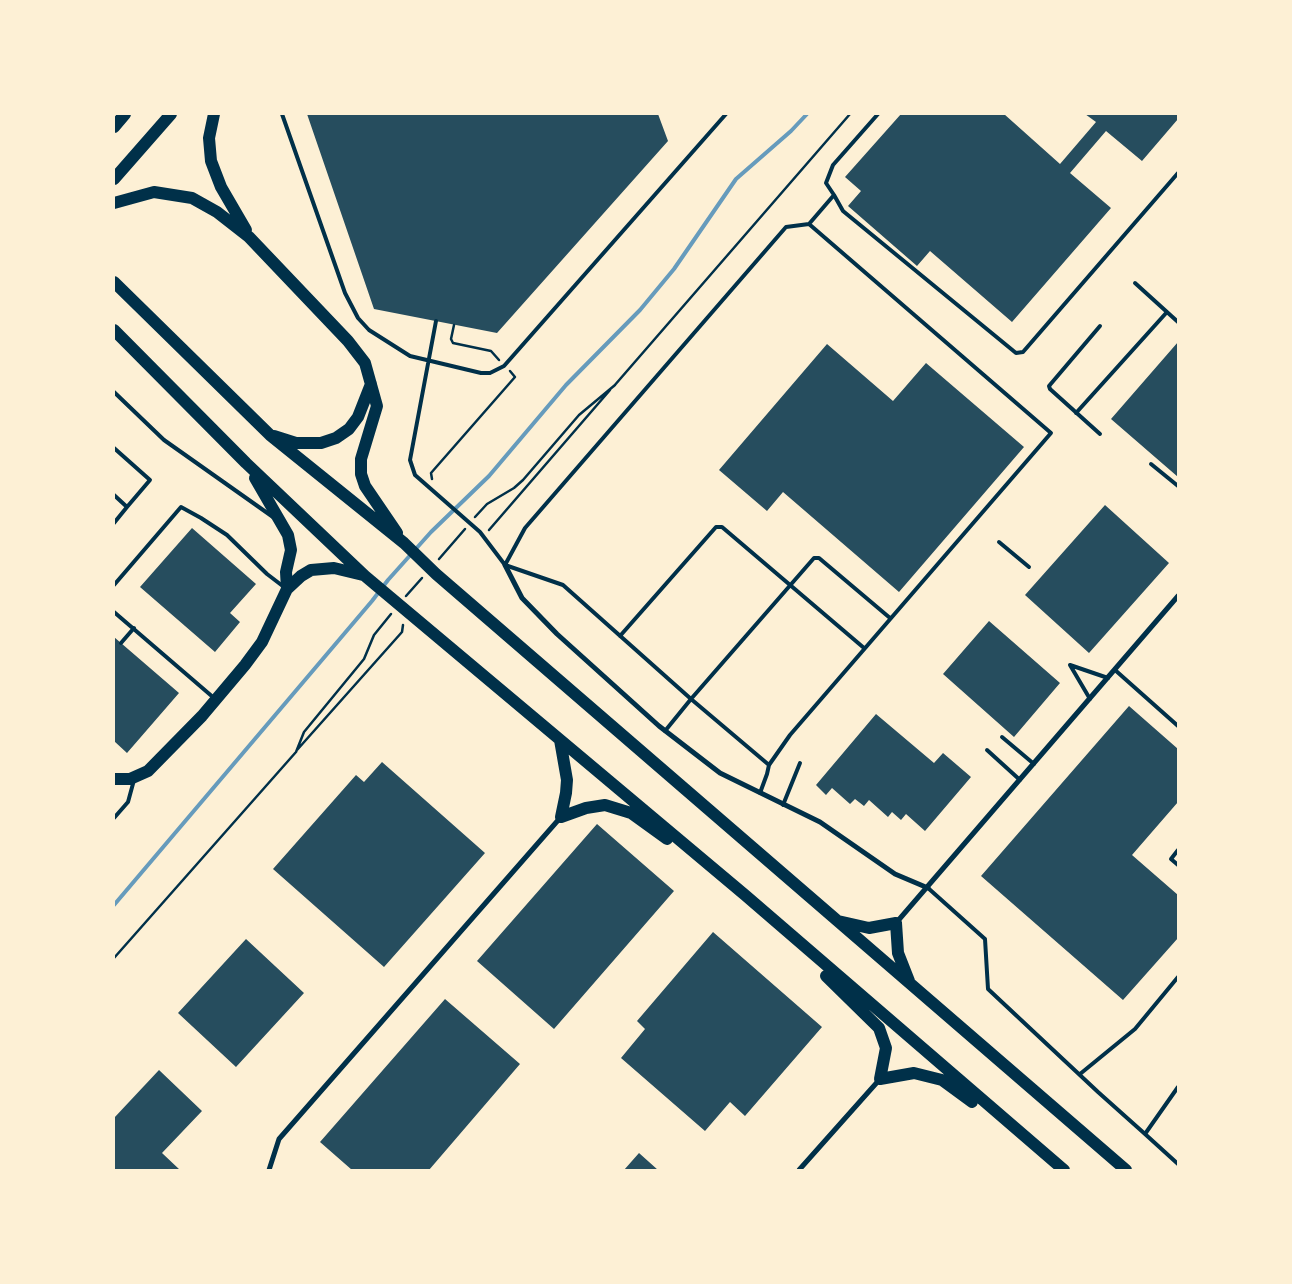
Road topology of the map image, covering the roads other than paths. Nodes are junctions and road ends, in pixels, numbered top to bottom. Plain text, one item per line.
1 (125, 114) edge
2 (171, 114) edge
3 (214, 114) edge
4 (282, 114) edge
5 (726, 114) edge
6 (878, 114) edge
7 (114, 127) edge
8 (1178, 173) edge
9 (114, 179) edge
10 (834, 195) junction
11 (114, 203) edge
12 (809, 224) junction
13 (250, 237) junction
14 (114, 282) edge
15 (1135, 283) dead end
16 (1167, 312) junction
17 (436, 321) dead end
18 (1178, 322) edge
19 (1100, 326) dead end
20 (114, 330) edge
21 (428, 361) junction
22 (371, 384) junction
23 (114, 392) edge
24 (1076, 413) junction
25 (270, 434) junction
26 (1100, 434) dead end
27 (114, 448) edge
28 (246, 463) junction
29 (1151, 464) dead end
30 (415, 475) junction
31 (408, 478) dead end
32 (1178, 486) edge
33 (114, 496) edge
34 (127, 507) junction
35 (114, 523) edge
36 (282, 524) junction
37 (999, 542) dead end
38 (404, 543) junction
39 (505, 565) junction
40 (1029, 567) dead end
41 (365, 576) junction
42 (114, 585) edge
43 (790, 585) junction
44 (287, 589) junction
45 (1178, 596) edge
46 (114, 612) edge
47 (890, 618) junction
48 (134, 628) junction
49 (620, 636) junction
50 (121, 643) dead end
51 (864, 648) junction
52 (1115, 670) junction
53 (1108, 678) junction
54 (216, 699) junction
55 (692, 699) junction
56 (1090, 699) junction
57 (1178, 726) edge
58 (665, 731) junction
59 (1002, 736) dead end
60 (560, 740) junction
61 (987, 750) dead end
62 (800, 763) dead end
63 (769, 764) junction
64 (1034, 764) junction
65 (134, 778) junction
66 (114, 779) edge
67 (1020, 780) junction
68 (760, 793) junction
69 (783, 804) junction
70 (561, 817) junction
71 (114, 818) edge
72 (1178, 850) edge
73 (1178, 865) edge
74 (928, 888) junction
75 (745, 894) junction
76 (836, 920) junction
77 (896, 923) junction
78 (1178, 977) edge
79 (909, 984) junction
80 (1080, 1074) junction
81 (880, 1079) junction
82 (1178, 1087) edge
83 (1146, 1134) junction
84 (1028, 1140) junction
85 (1178, 1164) edge
86 (269, 1170) edge
87 (799, 1170) edge
88 (1064, 1170) edge
89 (1126, 1170) edge

1 - 7 highway
2 - 9 highway
3 - 13 highway
4 - 21 lane
5 - 21 lane
6 - 10 lane
8 - 10 lane
10 - 12 lane
11 - 13 highway
12 - 39 lane
12 - 47 lane
13 - 22 highway
14 - 25 highway
15 - 16 lane
16 - 18 lane
16 - 24 lane
17 - 21 lane
19 - 24 lane
20 - 28 highway
21 - 30 lane
22 - 25 highway
22 - 38 highway
23 - 36 lane
24 - 26 lane
25 - 38 highway
27 - 34 lane
28 - 36 highway
28 - 41 highway
29 - 32 lane
30 - 31 lane
30 - 39 lane
33 - 34 lane
34 - 35 lane
36 - 44 highway
37 - 40 lane
38 - 76 highway
39 - 49 lane
39 - 58 street
41 - 44 highway
41 - 60 highway
42 - 44 lane
43 - 47 lane
43 - 49 lane
43 - 51 lane
43 - 55 lane
44 - 54 highway
45 - 52 street
46 - 48 lane
47 - 51 lane
48 - 50 lane
48 - 54 lane
49 - 55 lane
51 - 63 lane
52 - 53 street
52 - 57 lane
53 - 56 street
53 - 56 lane
54 - 65 highway
55 - 58 lane
55 - 63 lane
56 - 64 street
58 - 68 street
59 - 64 lane
60 - 70 highway
60 - 75 highway
61 - 67 lane
62 - 69 lane
63 - 68 lane
64 - 67 street
65 - 66 highway
65 - 71 lane
67 - 74 street
68 - 69 street
69 - 74 street
70 - 75 highway
70 - 86 street
72 - 73 lane
74 - 77 street
74 - 80 lane
75 - 81 highway
75 - 84 highway
76 - 77 highway
76 - 79 highway
77 - 79 highway
78 - 80 lane
79 - 89 highway
80 - 83 lane
81 - 84 highway
81 - 87 street
82 - 83 lane
83 - 85 lane
84 - 88 highway

